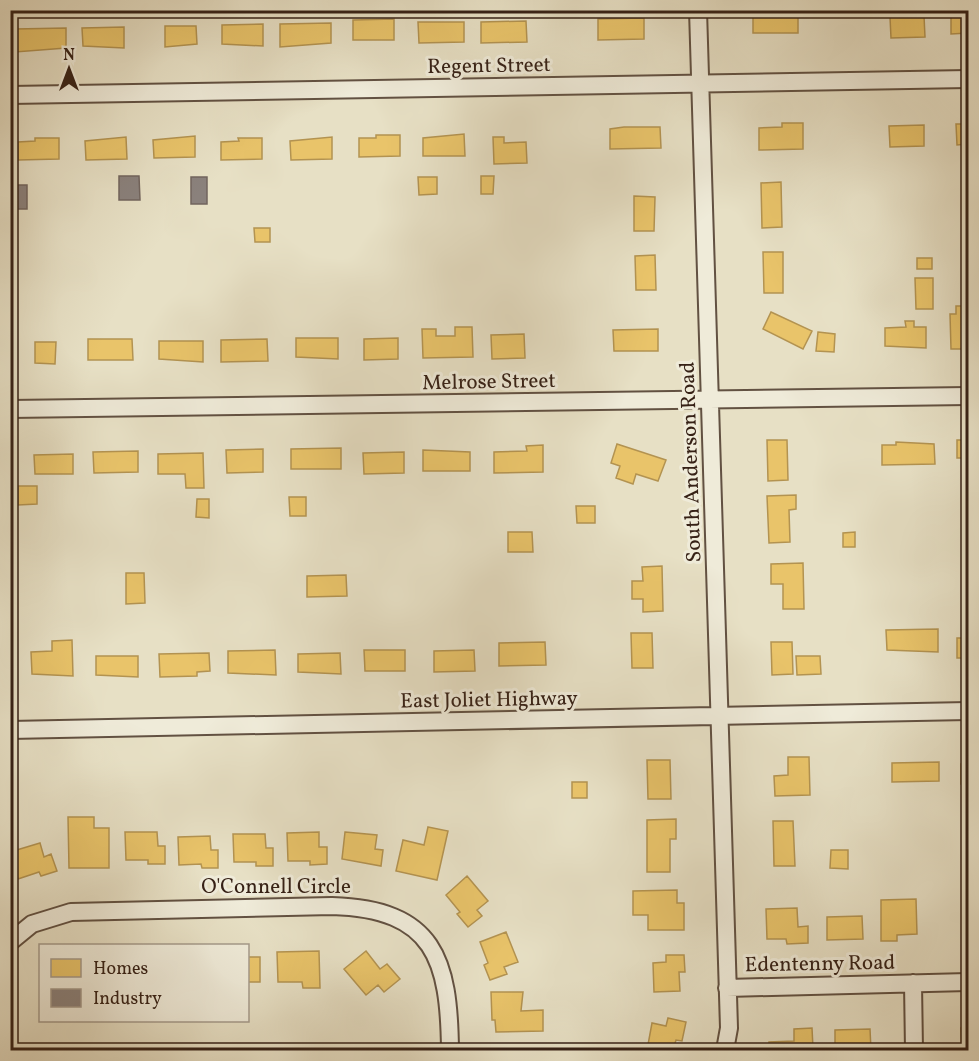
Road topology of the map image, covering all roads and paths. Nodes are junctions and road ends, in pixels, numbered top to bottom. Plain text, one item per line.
1 (698, 10) edge
2 (969, 79) edge
3 (698, 84) junction
4 (10, 95) edge
5 (969, 396) edge
6 (711, 400) junction
7 (10, 409) edge
8 (969, 711) edge
9 (720, 714) junction
10 (10, 730) edge
11 (10, 942) edge
12 (969, 982) edge
13 (913, 983) junction
14 (728, 988) junction
15 (450, 1050) edge
16 (725, 1050) edge
17 (914, 1050) edge

1 - 3 street, South Anderson Road
2 - 3 street, Regent Street
3 - 4 street, Regent Street
3 - 6 street, South Anderson Road
5 - 6 street, Melrose Street
6 - 7 street, Melrose Street
6 - 9 street, South Anderson Road
8 - 9 street, East Joliet Highway
9 - 10 street, East Joliet Highway
9 - 14 street, South Anderson Road
11 - 15 street, O'Connell Circle
12 - 13 street, Edentenny Road
13 - 14 street, Edentenny Road
13 - 17 street
14 - 16 street, South Anderson Road

